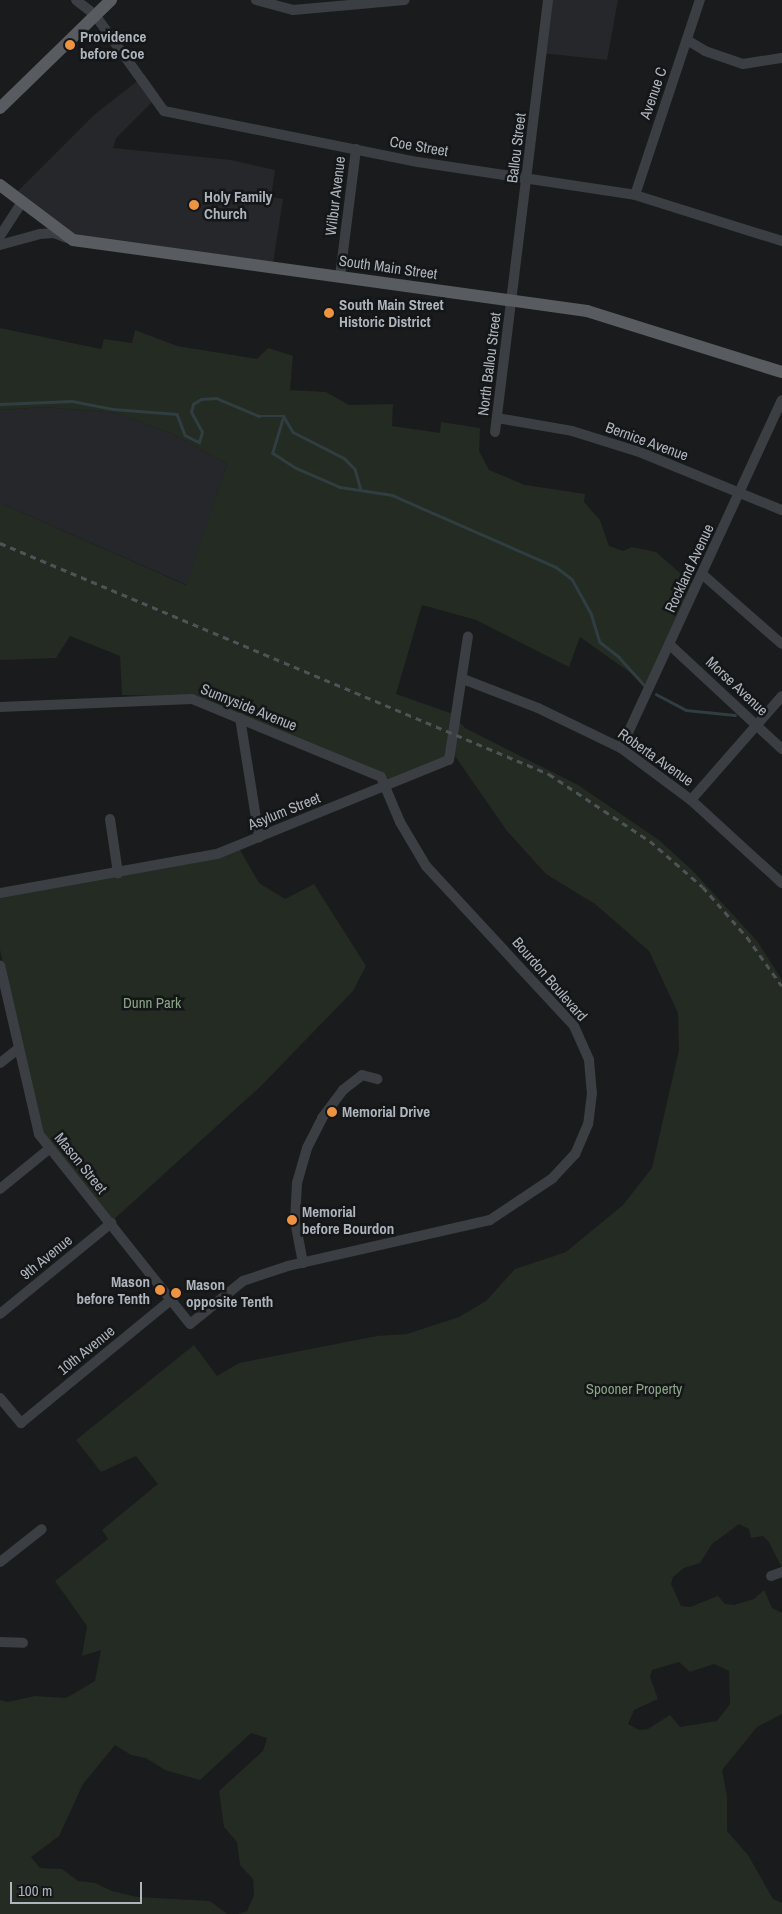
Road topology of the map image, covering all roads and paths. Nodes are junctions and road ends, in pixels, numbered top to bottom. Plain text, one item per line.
1 (76, 0) edge
2 (111, 0) edge
3 (256, 0) edge
4 (297, 0) edge
5 (405, 0) edge
6 (548, 0) edge
7 (700, 0) edge
8 (293, 10) junction
9 (95, 15) junction
10 (687, 40) junction
11 (782, 58) edge
12 (0, 108) edge
13 (356, 149) junction
14 (528, 178) junction
15 (0, 185) edge
16 (635, 195) junction
17 (22, 202) junction
18 (0, 236) edge
19 (73, 240) junction
20 (782, 241) edge
21 (0, 245) edge
22 (340, 276) junction
23 (512, 300) junction
24 (782, 372) edge
25 (782, 400) edge
26 (497, 418) junction
27 (495, 432) dead end
28 (740, 493) junction
29 (782, 510) edge
30 (702, 574) junction
31 (468, 636) dead end
32 (670, 644) junction
33 (782, 644) edge
34 (463, 679) junction
35 (782, 696) edge
36 (0, 707) edge
37 (240, 718) junction
38 (756, 724) junction
39 (621, 748) junction
40 (782, 749) edge
41 (384, 787) junction
42 (691, 800) junction
43 (110, 819) dead end
44 (259, 837) junction
45 (118, 873) junction
46 (782, 883) edge
47 (0, 893) edge
48 (0, 965) edge
49 (19, 1048) junction
50 (0, 1063) edge
51 (377, 1079) dead end
52 (49, 1148) junction
53 (0, 1189) edge
54 (110, 1223) junction
55 (303, 1262) junction
56 (171, 1300) junction
57 (0, 1314) edge
58 (190, 1324) joint
59 (0, 1398) edge
60 (42, 1529) dead end
61 (0, 1562) edge
62 (782, 1572) edge
63 (771, 1576) dead end
64 (0, 1642) edge
65 (23, 1643) dead end

1 - 9 street, Coe Street
2 - 9 main road
3 - 8 street
4 - 8 street
5 - 8 street
6 - 14 street, Ballou Street
7 - 10 street, Avenue C
9 - 12 main road
9 - 13 street, Coe Street
10 - 11 street
10 - 16 street, Avenue C
13 - 14 street, Coe Street
13 - 22 street, Wilbur Avenue
14 - 16 street, Coe Street
14 - 23 street, Ballou Street
15 - 17 main road, South Main Street
16 - 20 street, Coe Street
17 - 18 street
17 - 19 main road, South Main Street
19 - 21 street
19 - 22 main road, South Main Street
22 - 23 main road, South Main Street
23 - 24 main road, South Main Street
23 - 26 street, North Ballou Street
25 - 28 street, Rockland Avenue
26 - 27 street, North Ballou Street
26 - 28 street, Bernice Avenue
28 - 29 street, Bernice Avenue
28 - 30 street, Rockland Avenue
30 - 32 street, Rockland Avenue
30 - 33 street
31 - 34 street, Asylum Street
32 - 38 street, Morse Avenue
32 - 39 street, Rockland Avenue
34 - 39 street, Roberta Avenue
34 - 41 street, Asylum Street
35 - 38 street
36 - 37 street, Sunnyside Avenue
37 - 41 street, Sunnyside Avenue
37 - 44 street
38 - 40 street, Morse Avenue
38 - 42 street
39 - 42 street, Roberta Avenue
41 - 44 street, Asylum Street
41 - 55 street, Bourdon Boulevard
42 - 46 street, Roberta Avenue
43 - 45 street
44 - 45 street, Asylum Street
45 - 47 street, Asylum Street
48 - 49 street, Mason Street
49 - 50 street
49 - 52 street, Mason Street
51 - 55 street
52 - 53 street
52 - 54 street, Mason Street
54 - 56 street, Mason Street
54 - 57 street, 9th Avenue
55 - 58 street, Bourdon Boulevard
56 - 58 street, Mason Street
56 - 59 street, 10th Avenue
60 - 61 street
62 - 63 street
64 - 65 street

